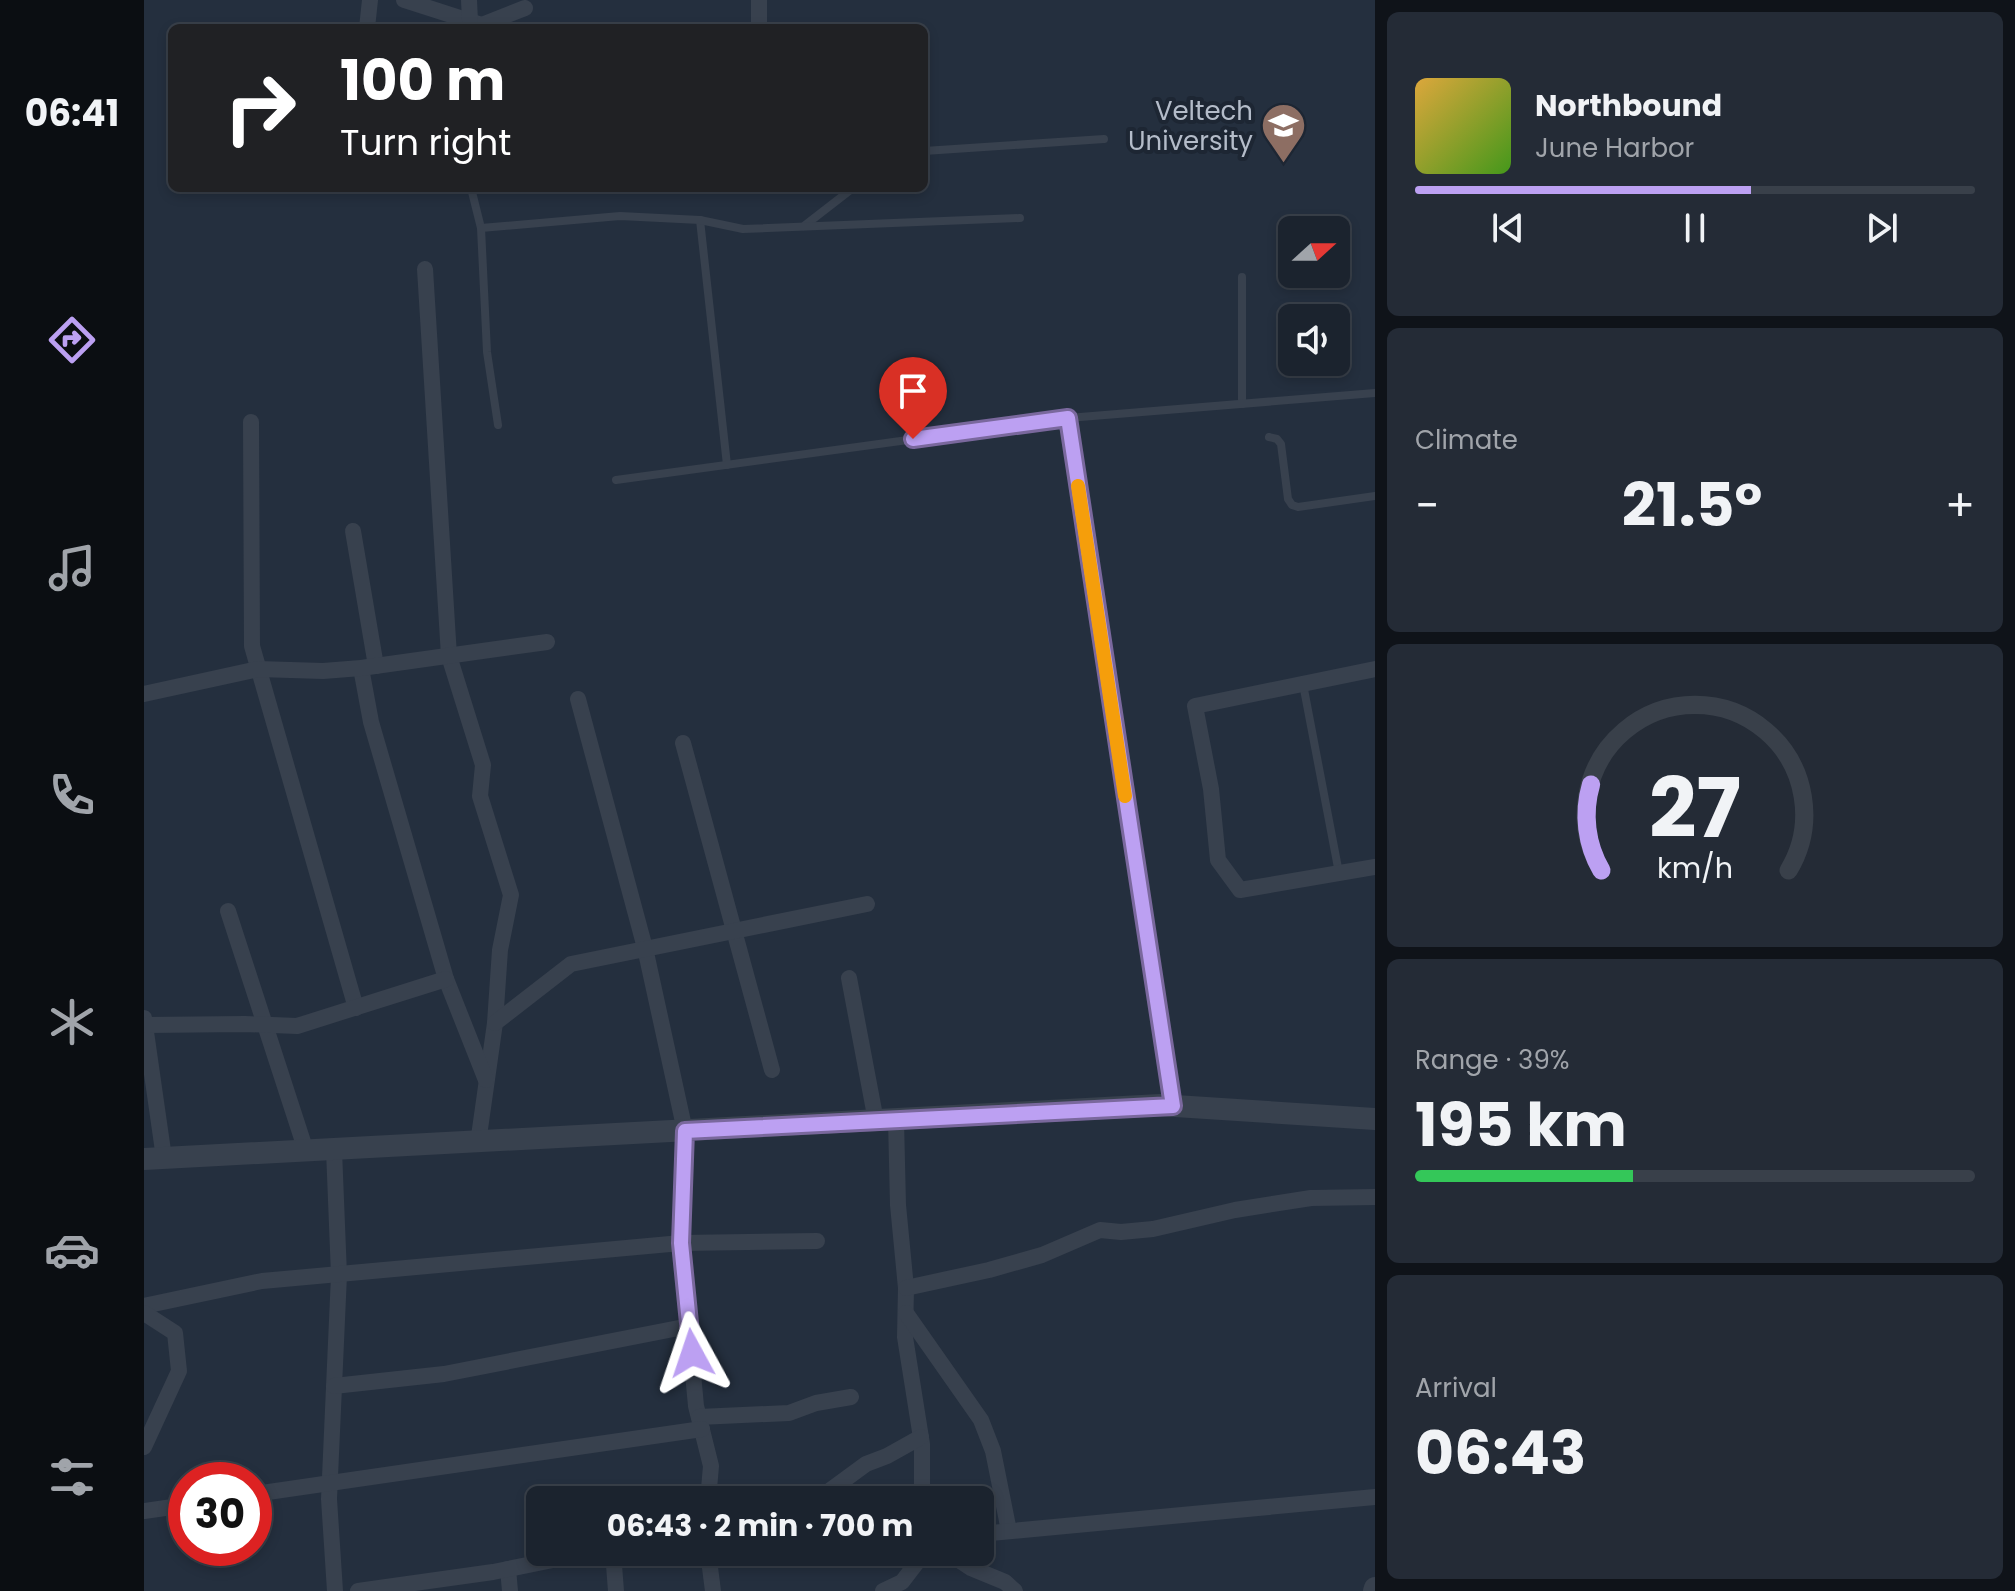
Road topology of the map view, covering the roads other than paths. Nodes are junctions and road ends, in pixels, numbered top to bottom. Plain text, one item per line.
1 (370, 0) edge
2 (404, 0) edge
3 (469, 0) edge
4 (759, 0) edge
5 (525, 8) dead end
6 (470, 21) junction
7 (367, 24) edge
8 (479, 24) edge
9 (485, 24) edge
10 (759, 24) edge
11 (1104, 139) dead end
12 (928, 151) edge
13 (472, 192) edge
14 (848, 192) edge
15 (1020, 218) dead end
16 (700, 220) junction
17 (803, 227) junction
18 (481, 228) junction
19 (425, 269) dead end
20 (1242, 277) dead end
21 (1375, 393) edge
22 (1242, 404) junction
23 (1068, 418) junction
24 (251, 422) dead end
25 (498, 425) dead end
26 (1269, 437) dead end
27 (727, 465) junction
28 (616, 480) dead end
29 (1375, 496) edge
30 (353, 531) dead end
31 (547, 642) dead end
32 (449, 656) junction
33 (368, 667) junction
34 (258, 669) junction
35 (1375, 669) edge
36 (1303, 684) junction
37 (144, 694) edge
38 (578, 699) dead end
39 (683, 743) dead end
40 (1375, 867) edge
41 (1339, 873) junction
42 (867, 904) dead end
43 (228, 911) dead end
44 (735, 930) junction
45 (645, 948) junction
46 (849, 978) dead end
47 (446, 979) junction
48 (356, 1008) junction
49 (145, 1021) edge
50 (495, 1023) junction
51 (265, 1025) junction
52 (772, 1070) dead end
53 (487, 1082) junction
54 (1173, 1106) junction
55 (1375, 1119) edge
56 (886, 1120) junction
57 (685, 1131) junction
58 (478, 1143) junction
59 (334, 1150) junction
60 (306, 1151) junction
61 (154, 1159) edge
62 (1375, 1197) edge
63 (817, 1241) dead end
64 (681, 1243) junction
65 (339, 1275) junction
66 (906, 1288) junction
67 (144, 1306) edge
68 (144, 1313) edge
69 (906, 1313) junction
70 (689, 1326) junction
71 (334, 1386) junction
72 (851, 1397) dead end
73 (701, 1423) junction
74 (921, 1437) junction
75 (144, 1447) edge
76 (330, 1483) junction
77 (709, 1486) edge
78 (836, 1486) edge
79 (922, 1486) edge
80 (272, 1491) edge
81 (1375, 1497) edge
82 (168, 1508) edge
83 (144, 1511) edge
84 (1009, 1531) junction
85 (994, 1533) edge
86 (526, 1565) edge
87 (614, 1566) edge
88 (710, 1566) edge
89 (914, 1566) edge
90 (968, 1566) edge
91 (508, 1569) junction
92 (897, 1587) edge
93 (335, 1591) edge
94 (358, 1591) edge
95 (510, 1591) edge
96 (616, 1591) edge
97 (713, 1591) edge
98 (883, 1591) edge
99 (1015, 1591) edge

1 - 7 street
2 - 6 street
3 - 6 street
4 - 10 street
5 - 9 street
6 - 8 street
11 - 12 lane
13 - 18 lane
14 - 17 lane
15 - 17 lane
16 - 17 lane
16 - 18 lane
16 - 27 lane
18 - 25 lane
19 - 32 street
20 - 22 lane
21 - 22 lane
22 - 23 lane
23 - 27 lane
23 - 54 lane
24 - 34 street
26 - 29 lane
27 - 28 lane
30 - 33 street
31 - 32 street
32 - 33 street
32 - 50 street
33 - 34 street
33 - 47 street
34 - 37 street
34 - 48 street
35 - 36 street
36 - 41 lane
36 - 41 street
38 - 45 street
39 - 44 street
40 - 41 street
42 - 44 street
43 - 51 street
44 - 45 street
44 - 52 street
45 - 50 street
45 - 57 street
46 - 56 street
47 - 48 street
47 - 53 street
48 - 51 street
49 - 51 street
49 - 61 street
50 - 53 street
51 - 60 street
53 - 58 street
54 - 55 street
54 - 56 street
56 - 57 street
56 - 66 street
57 - 58 street
57 - 64 street
58 - 59 street
59 - 60 street
59 - 65 street
60 - 61 street
62 - 66 street
63 - 64 street
64 - 65 street
64 - 70 street
65 - 67 street
65 - 71 street
66 - 69 street
68 - 75 street
69 - 74 street
69 - 84 street
70 - 71 street
70 - 73 street
71 - 76 street
72 - 73 street
73 - 76 street
73 - 77 street
74 - 78 street
74 - 79 street
76 - 80 street
76 - 93 street
81 - 84 street
82 - 83 street
84 - 85 street
86 - 91 street
87 - 96 street
88 - 97 street
89 - 92 street
90 - 99 street
91 - 94 street
91 - 95 street
92 - 98 street

